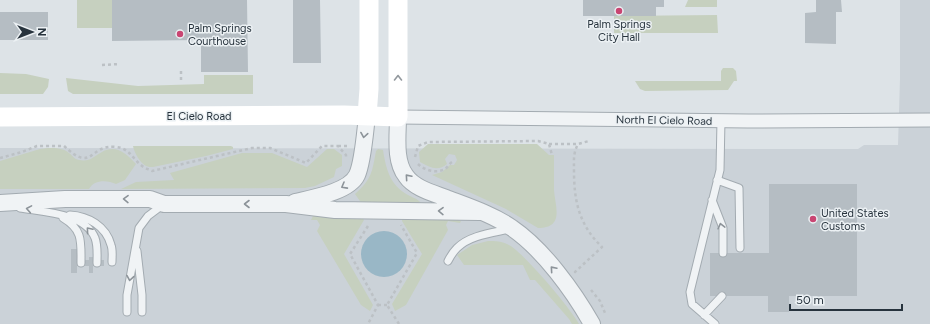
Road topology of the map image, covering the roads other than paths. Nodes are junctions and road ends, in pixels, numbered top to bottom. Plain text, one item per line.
1 (368, 0) edge
2 (398, 0) edge
3 (367, 116) junction
4 (0, 117) edge
5 (398, 117) junction
6 (721, 120) junction
7 (930, 120) edge
8 (717, 180) junction
9 (712, 200) junction
10 (0, 203) edge
11 (164, 204) junction
12 (286, 204) junction
13 (480, 212) junction
14 (58, 214) junction
15 (512, 228) junction
16 (136, 243) junction
17 (740, 248) dead end
18 (723, 253) dead end
19 (448, 261) dead end
20 (112, 262) dead end
21 (81, 263) dead end
22 (97, 263) dead end
23 (722, 296) dead end
24 (127, 312) dead end
25 (142, 312) dead end
26 (704, 315) junction
27 (594, 321) edge
28 (715, 324) edge

1 - 3 main road
5 -> 2 main road
3 - 4 main road, El Cielo Road
3 - 5 main road, El Cielo Road
3 -> 12 street
5 - 6 street, North El Cielo Road
13 -> 5 street
6 - 7 street, North El Cielo Road
6 - 8 lane
8 - 9 lane
8 - 17 lane
18 -> 9 lane
9 - 26 lane
11 -> 10 street
14 -> 10 lane
12 -> 11 street
11 - 16 lane
13 -> 12 street
13 - 15 street
14 - 20 lane
14 - 21 lane
22 -> 14 lane
15 - 19 lane
27 -> 15 street
16 -> 24 lane
16 - 25 lane
23 - 26 lane
26 - 28 lane

